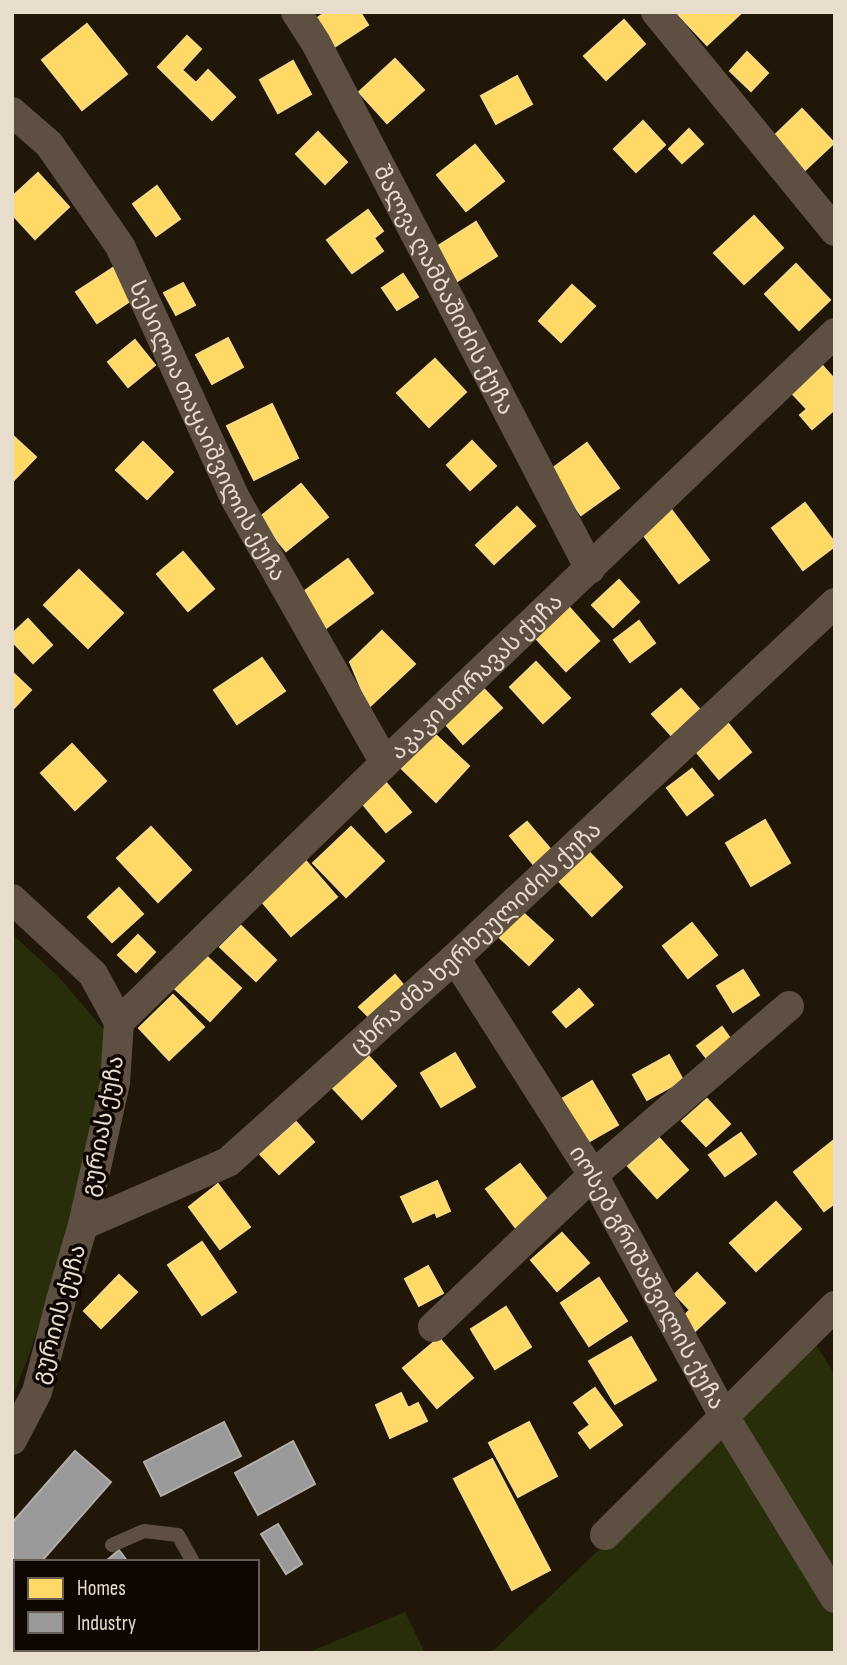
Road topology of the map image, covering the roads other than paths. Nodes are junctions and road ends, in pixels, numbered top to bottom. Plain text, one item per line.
1 (296, 12) edge
2 (656, 12) edge
3 (12, 112) edge
4 (835, 231) edge
5 (835, 333) edge
6 (590, 569) junction
7 (835, 603) edge
8 (385, 764) junction
9 (12, 900) edge
10 (456, 958) junction
11 (789, 1006) dead end
12 (119, 1022) junction
13 (593, 1175) junction
14 (83, 1225) junction
15 (835, 1307) edge
16 (433, 1327) dead end
17 (724, 1416) junction
18 (12, 1440) edge
19 (605, 1535) dead end
20 (112, 1545) dead end
21 (192, 1560) edge
22 (835, 1598) edge

1 - 6 street, შალვა ღამბაშიძის ქუჩა
2 - 4 street
3 - 8 street, სესილია თაყაიშვილის ქუჩა
5 - 6 street, აკაკი ხორავას ქუჩა
6 - 8 street, აკაკი ხორავას ქუჩა
7 - 10 street, ცხრა ძმა ხერხეულიძის ქუჩა
8 - 12 street, აკაკი ხორავას ქუჩა
9 - 12 street, გურიას ქუჩა
10 - 13 street, იოსებ გრიშაშვილის ქუჩა
10 - 14 street, ცხრა ძმა ხერხეულიძის ქუჩა
11 - 13 street
12 - 14 street, გურიას ქუჩა
13 - 16 street
13 - 17 street, იოსებ გრიშაშვილის ქუჩა
14 - 18 street, გურიის ქუჩა
15 - 17 street
17 - 19 street
17 - 22 street, იოსებ გრიშაშვილის ქუჩა
20 - 21 lane

